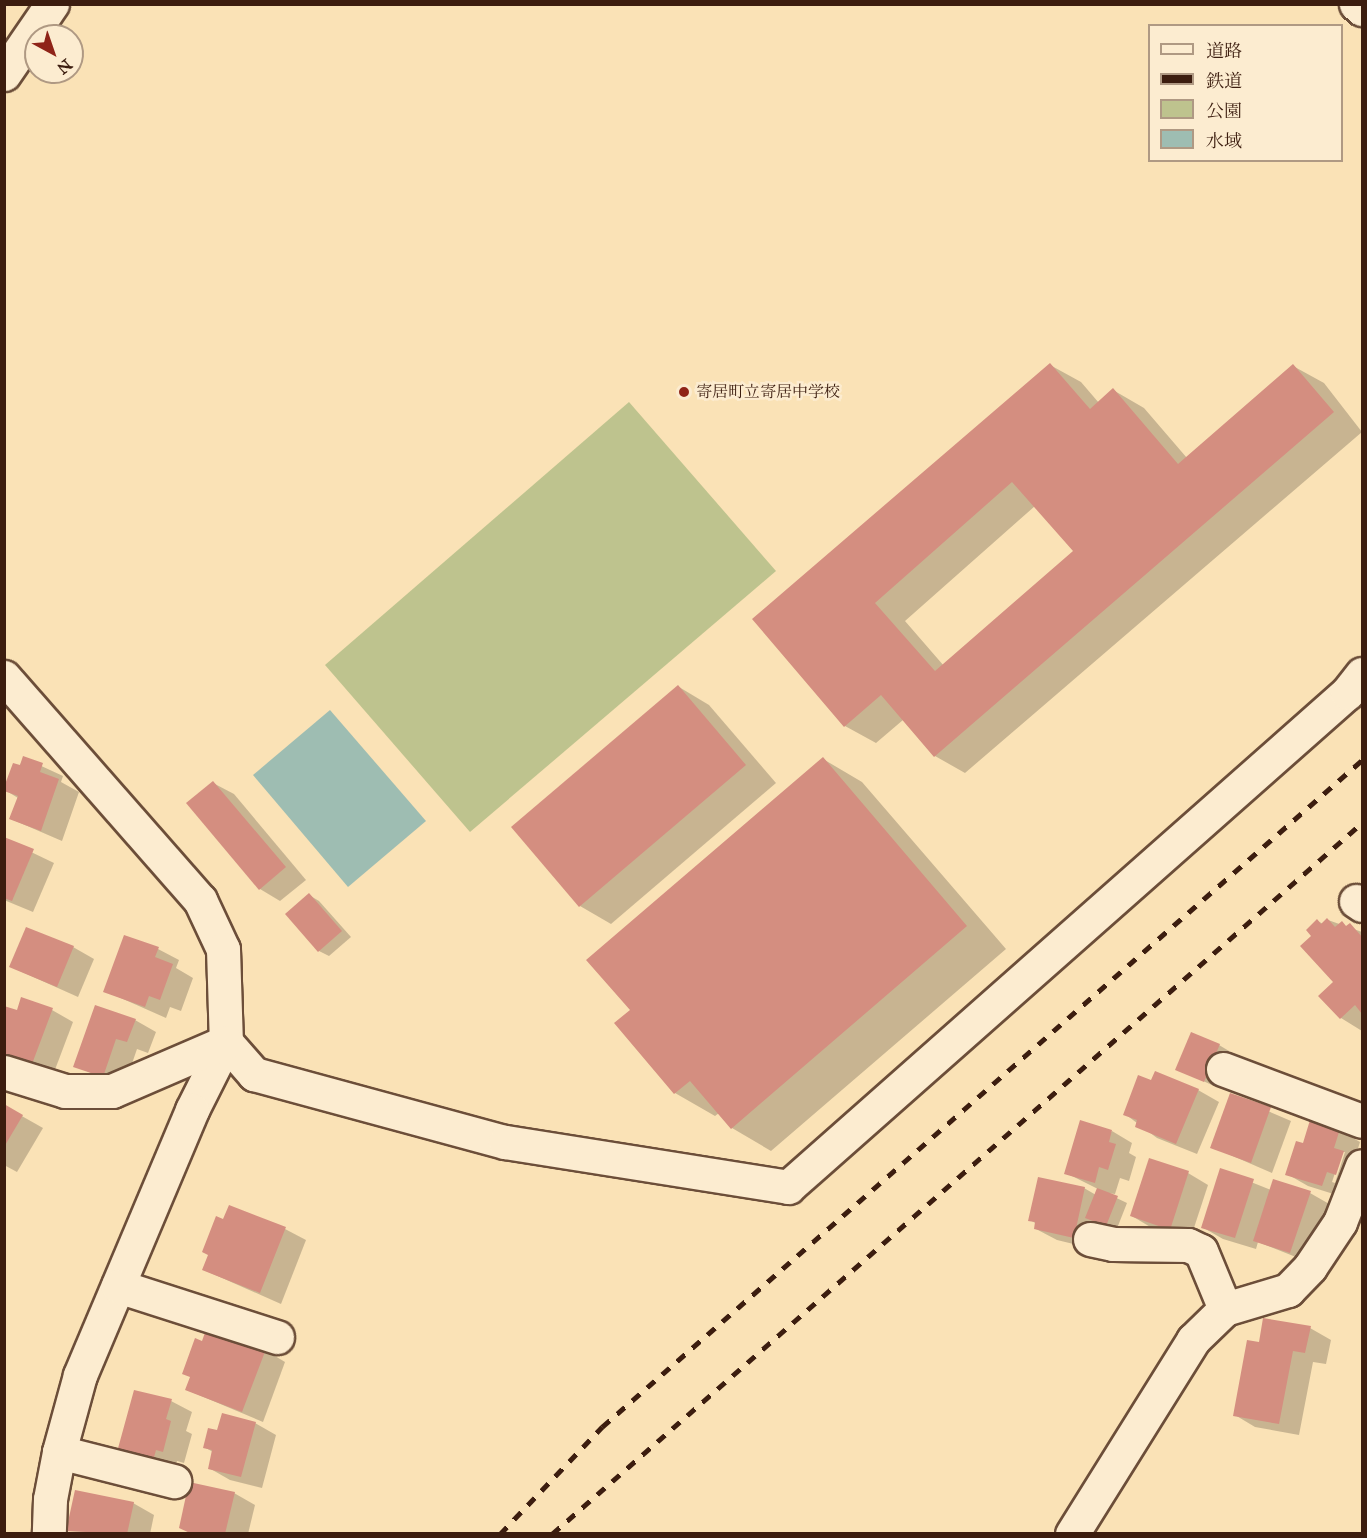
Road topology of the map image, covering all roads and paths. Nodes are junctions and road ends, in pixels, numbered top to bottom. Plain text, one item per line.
1 (52, 4) edge
2 (1356, 4) edge
3 (1362, 9) edge
4 (4, 74) edge
5 (1362, 675) edge
6 (7, 690) edge
7 (226, 1042) junction
8 (1223, 1069) dead end
9 (4, 1072) edge
10 (1362, 1121) edge
11 (1362, 1166) edge
12 (1090, 1239) dead end
13 (118, 1286) junction
14 (1225, 1309) junction
15 (277, 1337) dead end
16 (59, 1452) junction
17 (174, 1481) dead end
18 (49, 1533) edge
19 (1072, 1533) edge

1 - 4 street
2 - 3 street
5 - 7 street
6 - 7 street
7 - 9 street
7 - 13 street
8 - 10 street
11 - 14 street
12 - 14 street
13 - 15 street
13 - 16 street
14 - 19 street
16 - 17 street
16 - 18 street

